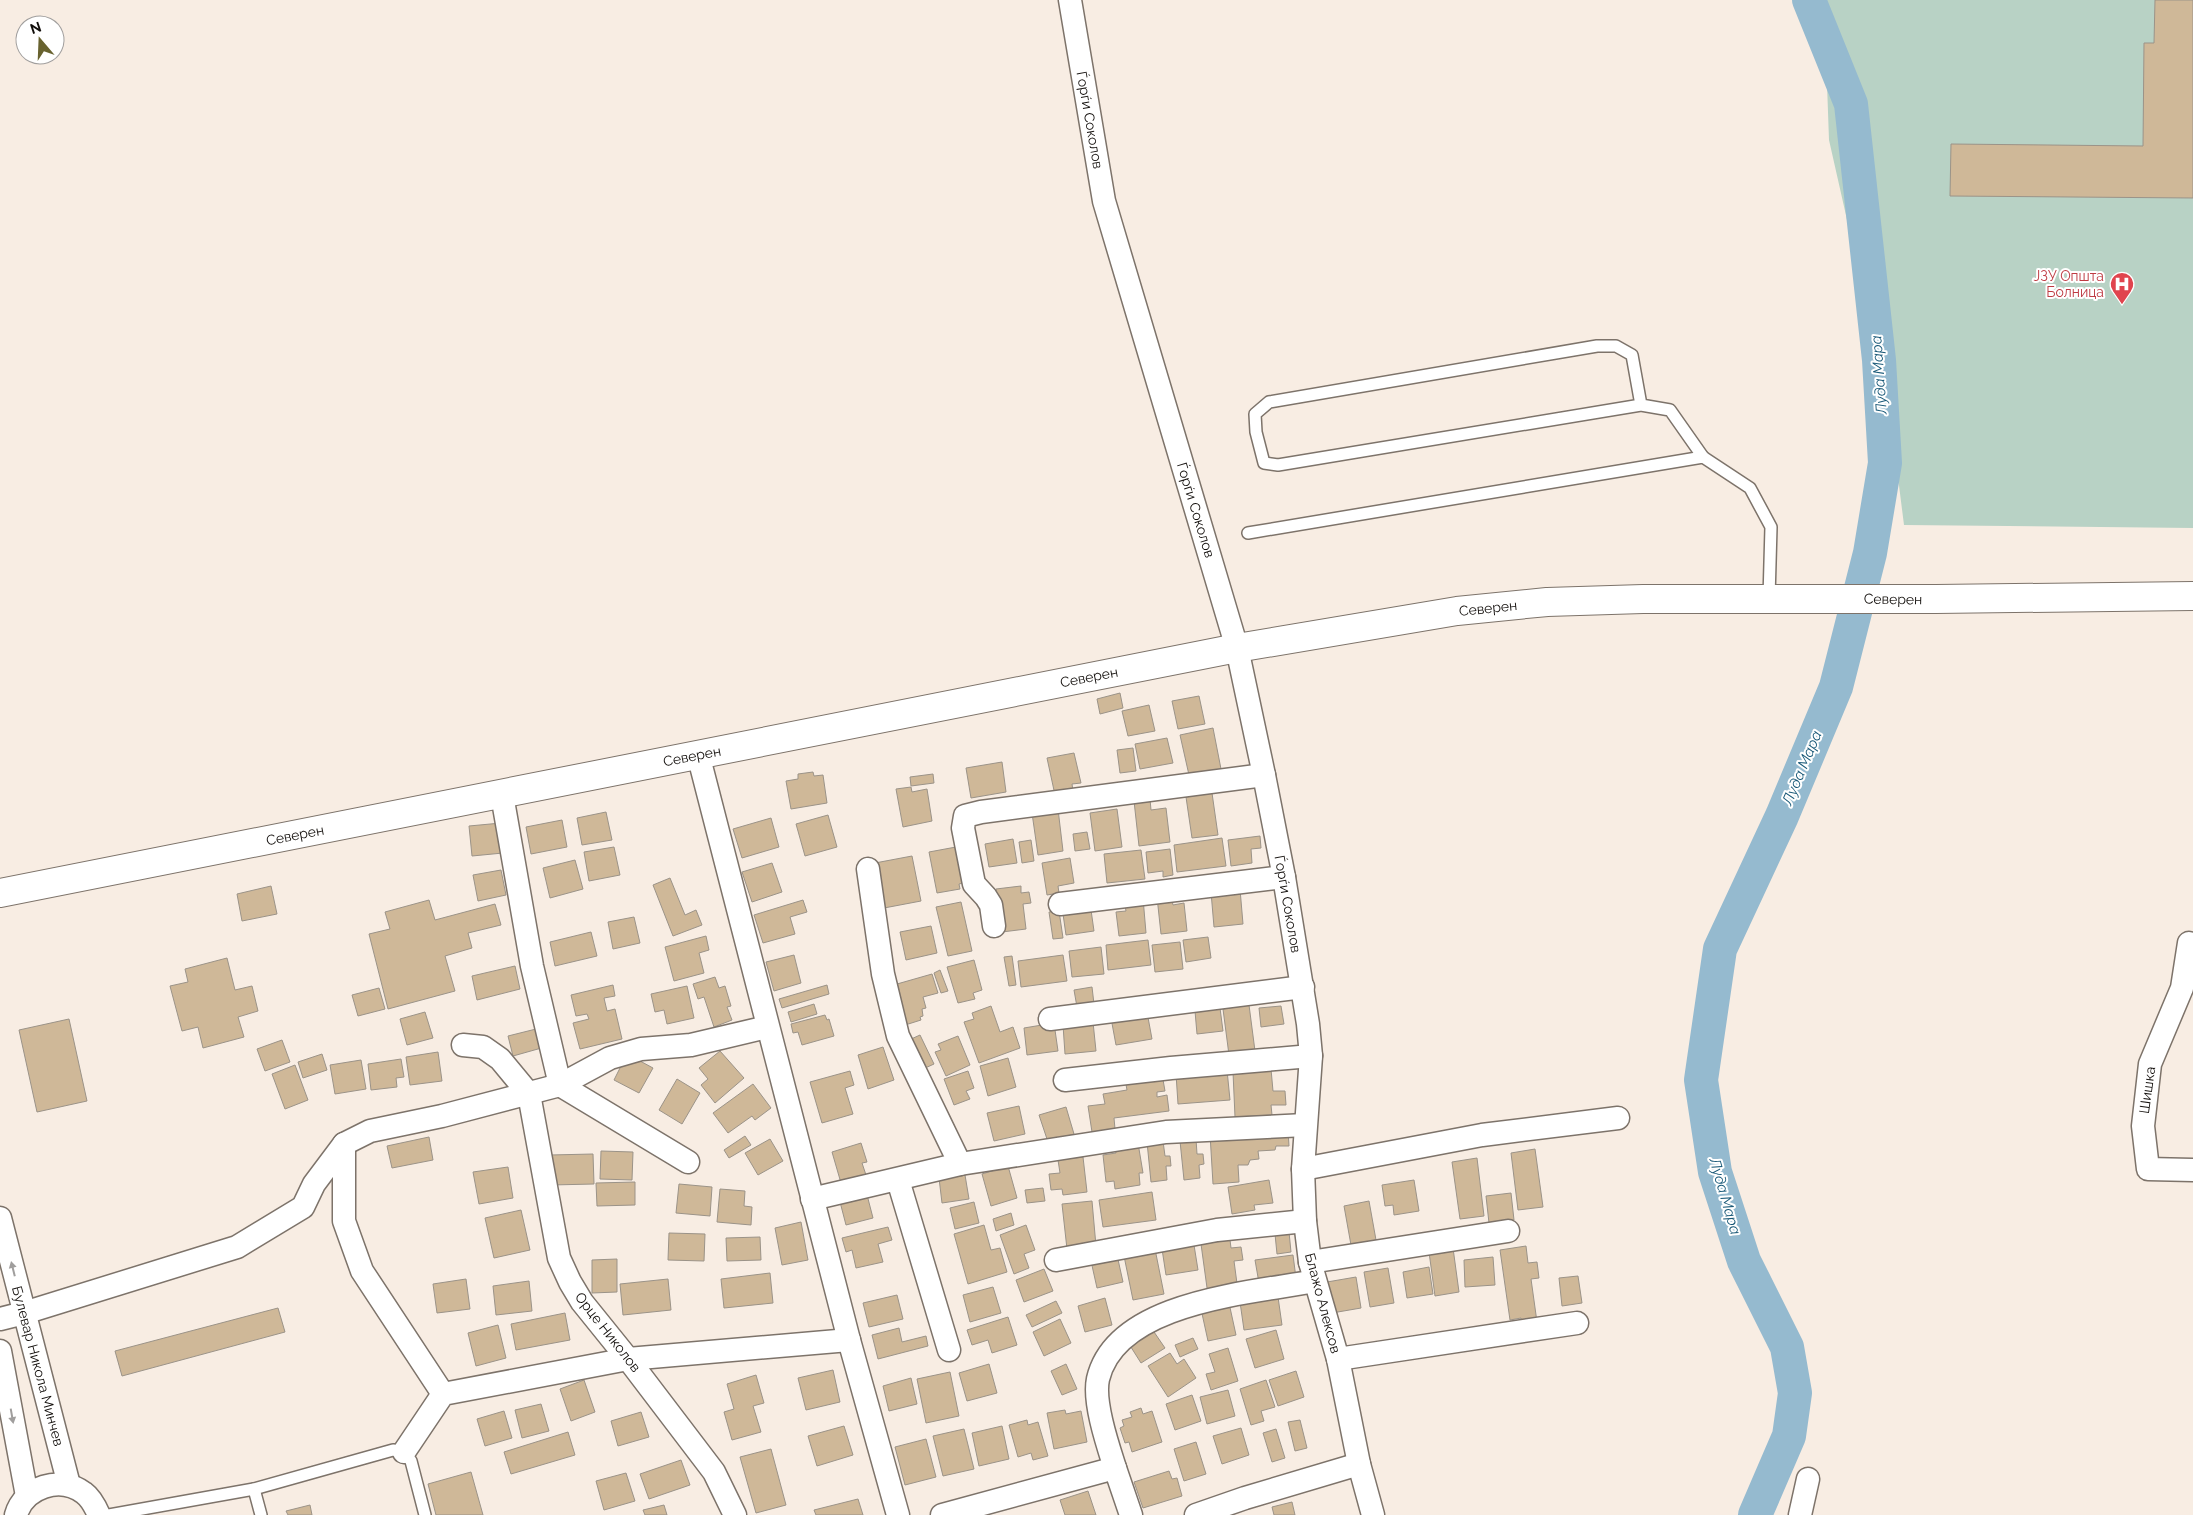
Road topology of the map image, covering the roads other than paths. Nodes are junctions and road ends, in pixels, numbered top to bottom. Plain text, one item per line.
1 (1070, 0) edge
2 (1641, 405) junction
3 (1703, 457) junction
4 (1248, 533) dead end
5 (2193, 596) edge
6 (1776, 598) junction
7 (1237, 648) junction
8 (698, 754) junction
9 (1264, 775) junction
10 (502, 795) junction
11 (868, 869) dead end
12 (1284, 877) junction
13 (0, 893) edge
14 (1060, 904) dead end
15 (994, 926) dead end
16 (2189, 943) dead end
17 (1303, 987) junction
18 (1050, 1019) dead end
19 (1308, 1024) joint
20 (768, 1027) junction
21 (463, 1045) dead end
22 (1311, 1056) junction
23 (1065, 1080) dead end
24 (560, 1085) junction
25 (529, 1094) junction
26 (1618, 1118) dead end
27 (1305, 1125) junction
28 (344, 1144) junction
29 (688, 1162) dead end
30 (960, 1164) junction
31 (1303, 1169) junction
32 (2193, 1170) edge
33 (898, 1180) junction
34 (314, 1184) junction
35 (812, 1199) junction
36 (0, 1218) edge
37 (344, 1221) junction
38 (1305, 1221) junction
39 (1508, 1231) dead end
40 (1056, 1260) dead end
41 (1312, 1272) junction
42 (24, 1313) junction
43 (0, 1319) edge
44 (1577, 1323) dead end
45 (849, 1340) junction
46 (949, 1350) dead end
47 (0, 1351) edge
48 (628, 1359) junction
49 (1338, 1360) junction
50 (442, 1394) junction
51 (404, 1452) junction
52 (1360, 1464) junction
53 (1115, 1468) junction
54 (1808, 1479) dead end
55 (69, 1485) junction
56 (254, 1489) junction
57 (1367, 1490) junction
58 (21, 1506) edge
59 (99, 1515) edge
60 (109, 1515) edge
61 (261, 1515) edge
62 (425, 1515) edge
63 (734, 1515) edge
64 (898, 1515) edge
65 (942, 1515) edge
66 (1131, 1515) edge
67 (1196, 1515) edge
68 (1366, 1515) edge
69 (1373, 1515) edge
70 (1800, 1515) edge

1 - 7 street, Ѓорѓи Соколов
2 - 2 lane
2 - 3 lane
3 - 4 lane
3 - 6 lane
5 - 6 main road, Северен
6 - 7 main road, Северен
7 - 8 main road, Северен
7 - 9 street, Ѓорѓи Соколов
8 - 10 main road, Северен
8 - 20 street
9 - 12 street, Ѓорѓи Соколов
9 - 15 street
10 - 13 main road, Северен
10 - 24 street
11 - 30 street
12 - 14 street
12 - 17 street, Ѓорѓи Соколов
16 - 32 street, Шишка
17 - 18 street
17 - 19 street, Ѓорѓи Соколов
19 - 22 street, Блажо Алексов
20 - 24 street
20 - 35 street
21 - 25 street, Орце Николов
22 - 23 street
22 - 27 street, Блажо Алексов
24 - 25 street
24 - 29 street
25 - 28 street
25 - 48 street, Орце Николов
26 - 31 street
27 - 30 street
27 - 31 street, Блажо Алексов
28 - 34 street
28 - 37 street
30 - 33 street
31 - 38 street, Блажо Алексов
33 - 35 street
33 - 46 street
34 - 37 street
34 - 42 street
35 - 45 street
42 -> 36 street, Булевар Никола Минчев
37 - 50 street
38 - 40 street
38 - 41 street, Блажо Алексов
39 - 41 street
41 - 49 street, Блажо Алексов
41 - 53 street
42 - 43 street
42 - 55 street, Булевар Никола Минчев
44 - 49 street
45 - 48 street
45 - 64 street
47 -> 58 street
48 - 50 street
48 - 63 street, Орце Николов
49 - 52 street, Блажо Алексов
50 - 51 street
51 - 56 lane
51 - 62 lane
52 - 57 street, Блажо Алексов
52 - 67 street
53 - 65 street
53 - 66 street
54 - 70 street
55 - 58 street
55 - 59 street
56 - 60 lane
56 - 61 lane
57 - 68 street, Блажо Алексов
57 - 69 street, Блажо Алексов

